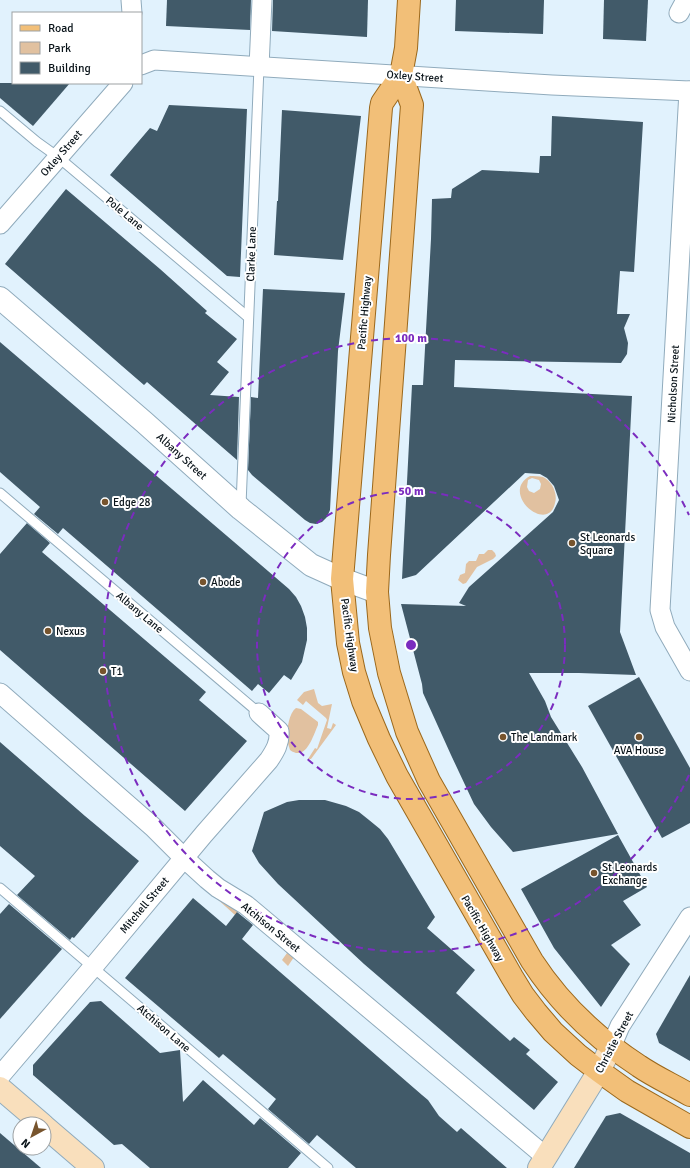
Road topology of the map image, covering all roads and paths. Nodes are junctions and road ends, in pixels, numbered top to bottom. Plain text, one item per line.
1 (131, 0) edge
2 (262, 0) edge
3 (409, 0) edge
4 (132, 12) edge
5 (142, 65) edge
6 (259, 67) junction
7 (401, 75) junction
8 (122, 84) edge
9 (689, 91) edge
10 (0, 111) edge
11 (58, 157) junction
12 (0, 224) edge
13 (0, 298) edge
14 (248, 317) junction
15 (0, 493) edge
16 (241, 509) junction
17 (342, 579) junction
18 (378, 592) junction
19 (690, 671) edge
20 (0, 693) edge
21 (259, 714) joint
22 (279, 731) joint
23 (184, 858) junction
24 (0, 888) edge
25 (690, 917) edge
26 (93, 967) junction
27 (611, 1047) junction
28 (599, 1071) junction
29 (0, 1076) edge
30 (0, 1088) edge
31 (690, 1095) edge
32 (33, 1116) edge
33 (690, 1127) edge
34 (52, 1133) edge
35 (542, 1162) edge
36 (93, 1168) edge
37 (328, 1168) edge

1 - 4 street
2 - 6 street, Clarke Lane
3 - 7 main road, Pacific Highway
5 - 6 street, Oxley Street
6 - 7 street, Oxley Street
6 - 14 lane, Clarke Lane
7 - 9 street, Oxley Street
7 - 17 main road, Pacific Highway
7 - 18 main road
8 - 11 street, Oxley Street
9 - 19 street, Nicholson Street
10 - 11 lane, Pole Lane
11 - 12 street, Oxley Street
11 - 14 lane, Pole Lane
13 - 16 street, Albany Street
14 - 16 lane, Clarke Lane
15 - 21 lane, Albany Lane
16 - 17 street, Albany Street
17 - 18 street, Albany Street
17 - 28 main road, Pacific Highway
18 - 27 main road
20 - 23 street, Atchison Street
21 - 22 street, Albany Lane
22 - 23 street, Mitchell Street
23 - 26 street, Mitchell Street
23 - 35 street, Atchison Street
24 - 26 lane, Atchison Lane
25 - 27 street, Christie Street
26 - 29 street, Mitchell Street
26 - 37 lane, Atchison Lane
27 - 28 main road, Christie Street
27 - 31 main road
28 - 33 main road, Pacific Highway
28 - 35 main road, Christie Street
30 - 32 main road
34 - 36 main road

